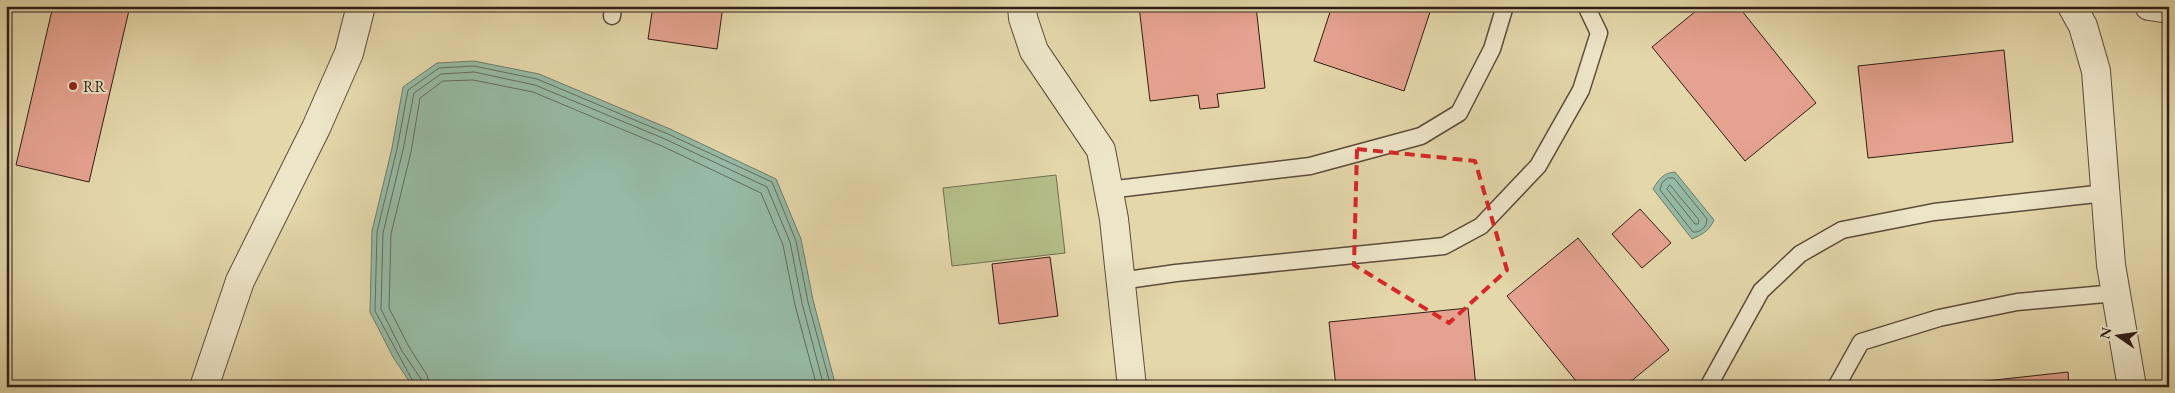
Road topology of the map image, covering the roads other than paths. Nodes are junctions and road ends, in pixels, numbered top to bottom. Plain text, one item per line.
1 (361, 6) edge
2 (1022, 6) edge
3 (1506, 6) edge
4 (1586, 6) edge
5 (2072, 6) edge
6 (2149, 6) edge
7 (2169, 9) edge
8 (1108, 190) junction
9 (2105, 193) junction
10 (1120, 281) junction
11 (2116, 293) junction
12 (204, 387) edge
13 (1132, 387) edge
14 (1708, 387) edge
15 (1836, 387) edge
16 (2132, 387) edge

1 - 12 street
2 - 8 street
3 - 8 lane
4 - 10 lane
5 - 9 street
6 - 7 street
8 - 10 street
9 - 11 street
9 - 14 lane
10 - 13 street
11 - 15 lane
11 - 16 street

